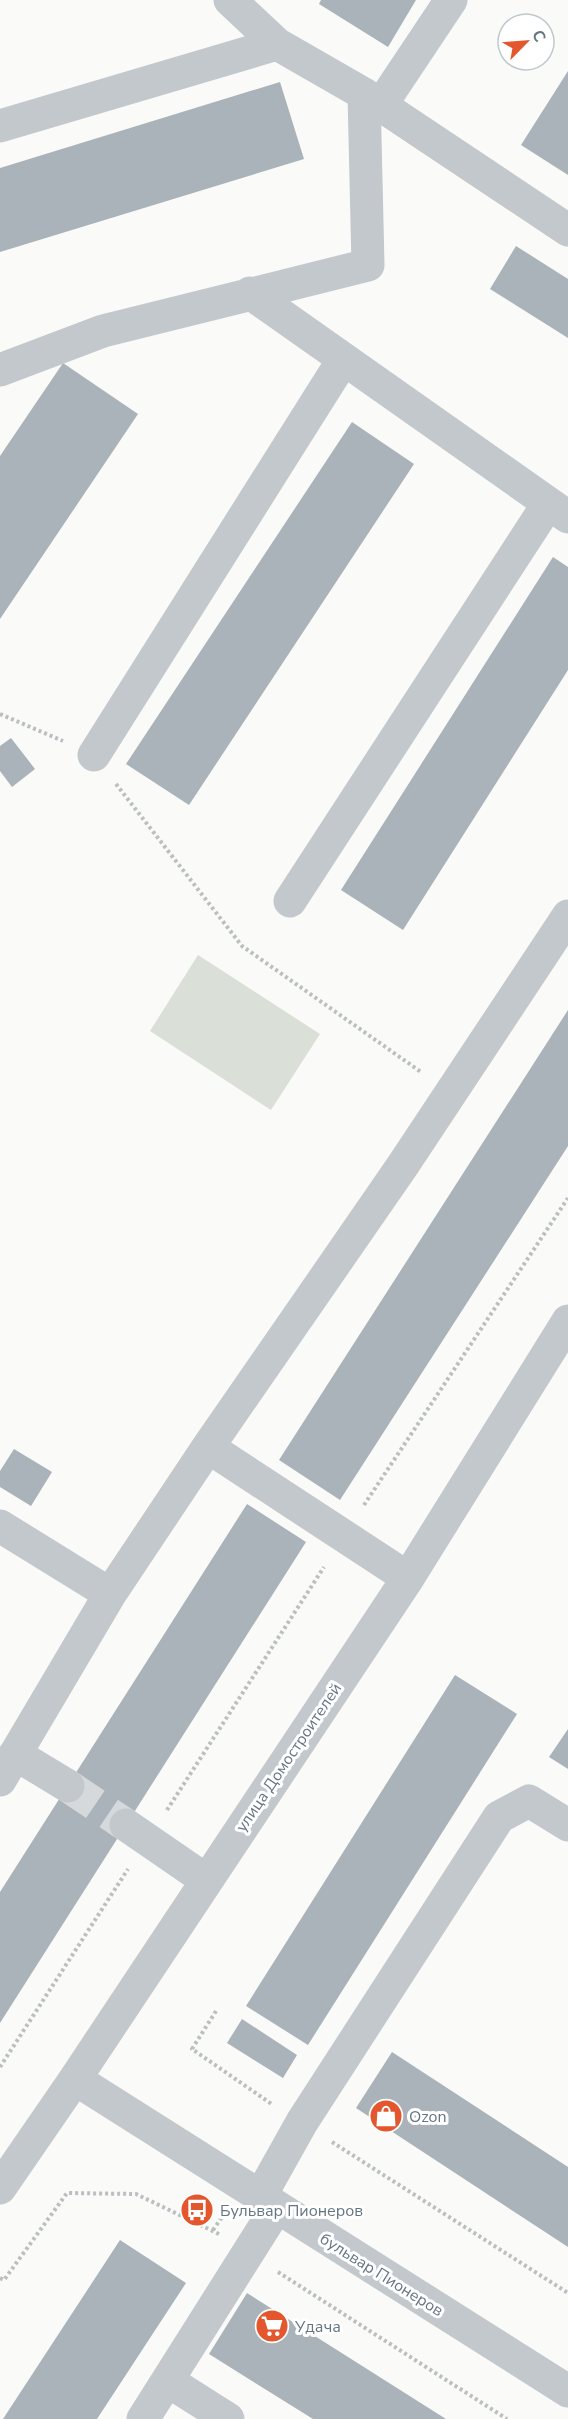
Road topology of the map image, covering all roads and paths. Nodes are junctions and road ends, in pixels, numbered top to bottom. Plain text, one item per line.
1 (230, 0) edge
2 (451, 0) edge
3 (277, 44) junction
4 (373, 99) junction
5 (0, 126) edge
6 (568, 230) edge
7 (250, 293) junction
8 (343, 360) junction
9 (4, 373) edge
10 (558, 510) edge
11 (0, 714) edge
12 (94, 755) junction
13 (290, 902) dead end
14 (568, 916) edge
15 (451, 1092) junction
16 (568, 1198) edge
17 (568, 1321) edge
18 (208, 1447) junction
19 (0, 1526) edge
20 (344, 1536) junction
21 (408, 1578) junction
22 (111, 1594) junction
23 (8, 1767) edge
24 (68, 1786) tunnel mouth
25 (568, 1825) edge
26 (137, 1832) junction
27 (207, 1880) junction
28 (216, 2011) dead end
29 (0, 2067) edge
30 (75, 2079) junction
31 (302, 2122) junction
32 (0, 2188) edge
33 (269, 2202) junction
34 (4, 2280) dead end
35 (0, 2286) edge
36 (568, 2292) edge
37 (168, 2381) junction
38 (568, 2391) edge
39 (143, 2419) edge
40 (228, 2419) edge

1 - 3 street
2 - 4 street
3 - 4 street
3 - 5 street
4 - 6 street
4 - 7 street
7 - 8 street
7 - 9 street
8 - 10 street
8 - 12 street
10 - 13 street
11 - 12 path
12 - 15 path
14 - 15 street
15 - 18 street
16 - 20 path
17 - 21 street, улица Домостроителей
18 - 20 street
18 - 22 street
19 - 22 street
20 - 21 street
20 - 26 path
21 - 27 street, улица Домостроителей
22 - 23 street
23 - 24 street
25 - 31 street
26 - 27 street
26 - 29 path
27 - 30 street, улица Домостроителей
28 - 31 path
30 - 32 street, улица Домостроителей
30 - 33 street, бульвар Пионеров
31 - 33 street
31 - 36 path
33 - 37 street
33 - 38 street, бульвар Пионеров
34 - 35 path
37 - 39 street
37 - 40 street

